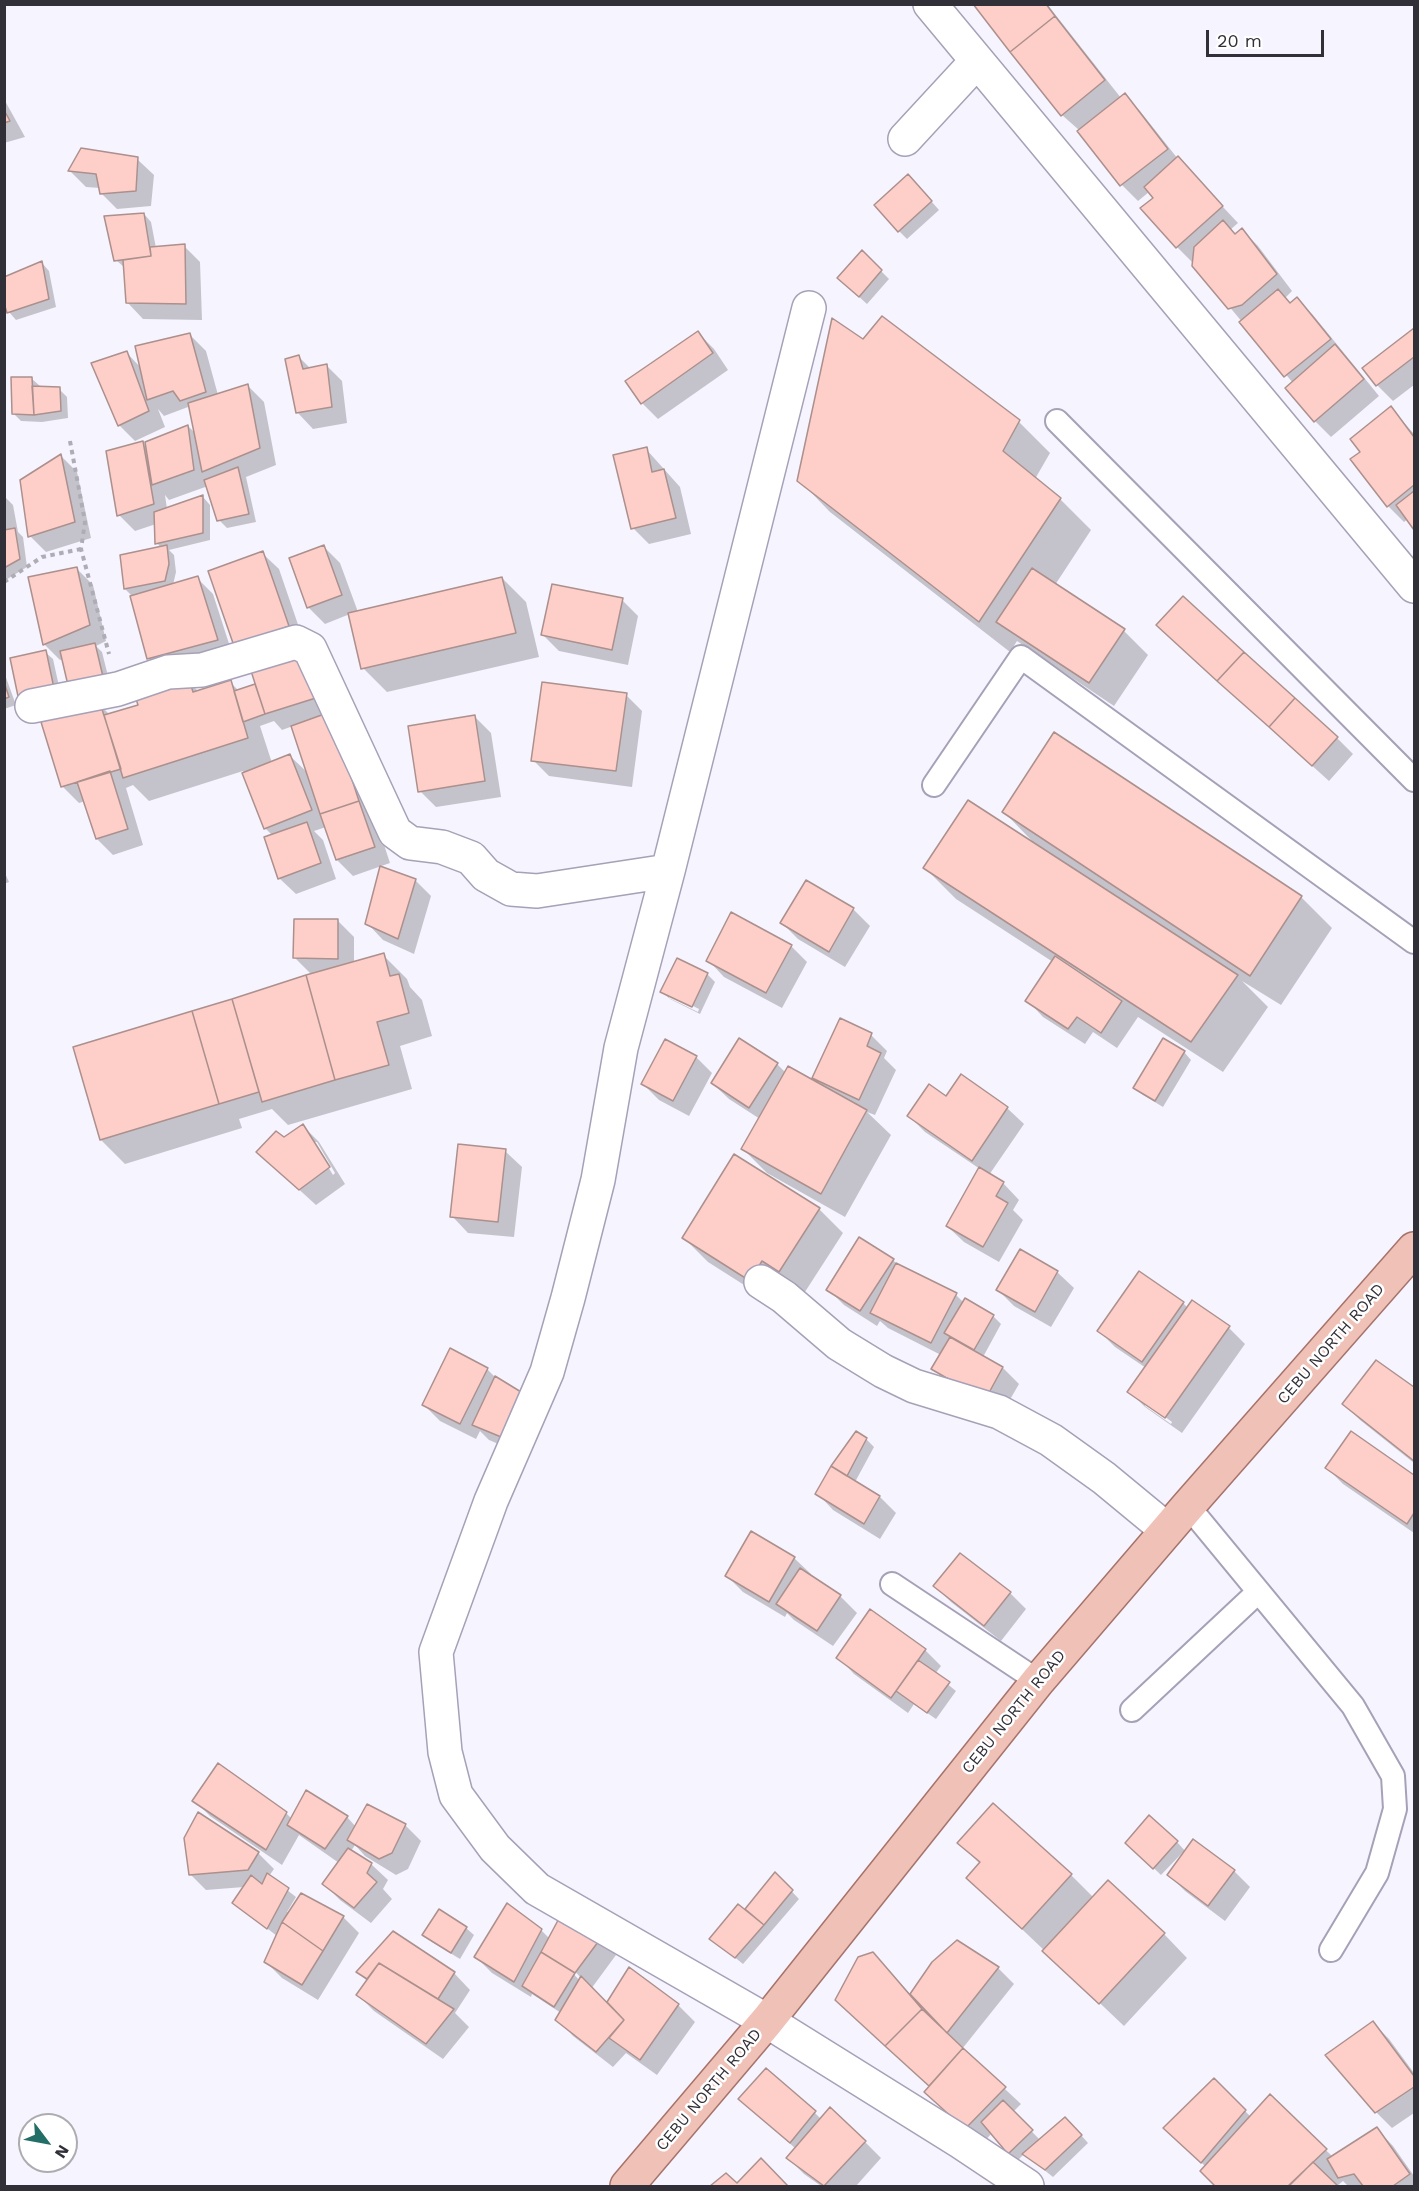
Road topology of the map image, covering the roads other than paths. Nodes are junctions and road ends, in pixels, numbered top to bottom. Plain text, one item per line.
1 (930, 4) edge
2 (977, 61) junction
3 (905, 140) dead end
4 (809, 308) dead end
5 (1056, 421) dead end
6 (1414, 586) edge
7 (32, 706) dead end
8 (1414, 780) edge
9 (934, 785) dead end
10 (668, 871) junction
11 (1414, 942) edge
12 (1414, 1249) edge
13 (761, 1282) dead end
14 (1178, 1518) junction
15 (892, 1584) dead end
16 (1258, 1592) junction
17 (1038, 1681) junction
18 (1132, 1710) dead end
19 (1331, 1950) dead end
20 (767, 2021) junction
21 (627, 2187) edge
22 (1027, 2187) edge

1 - 2 street
2 - 3 street
2 - 6 street
4 - 10 street
5 - 8 lane
7 - 10 street
9 - 11 lane
10 - 20 street
12 - 14 main road, CEBU NORTH ROAD
13 - 14 street
14 - 16 lane
14 - 17 main road, CEBU NORTH ROAD
15 - 17 lane
16 - 18 lane
16 - 19 lane
17 - 20 main road, CEBU NORTH ROAD
20 - 21 main road, CEBU NORTH ROAD
20 - 22 street

